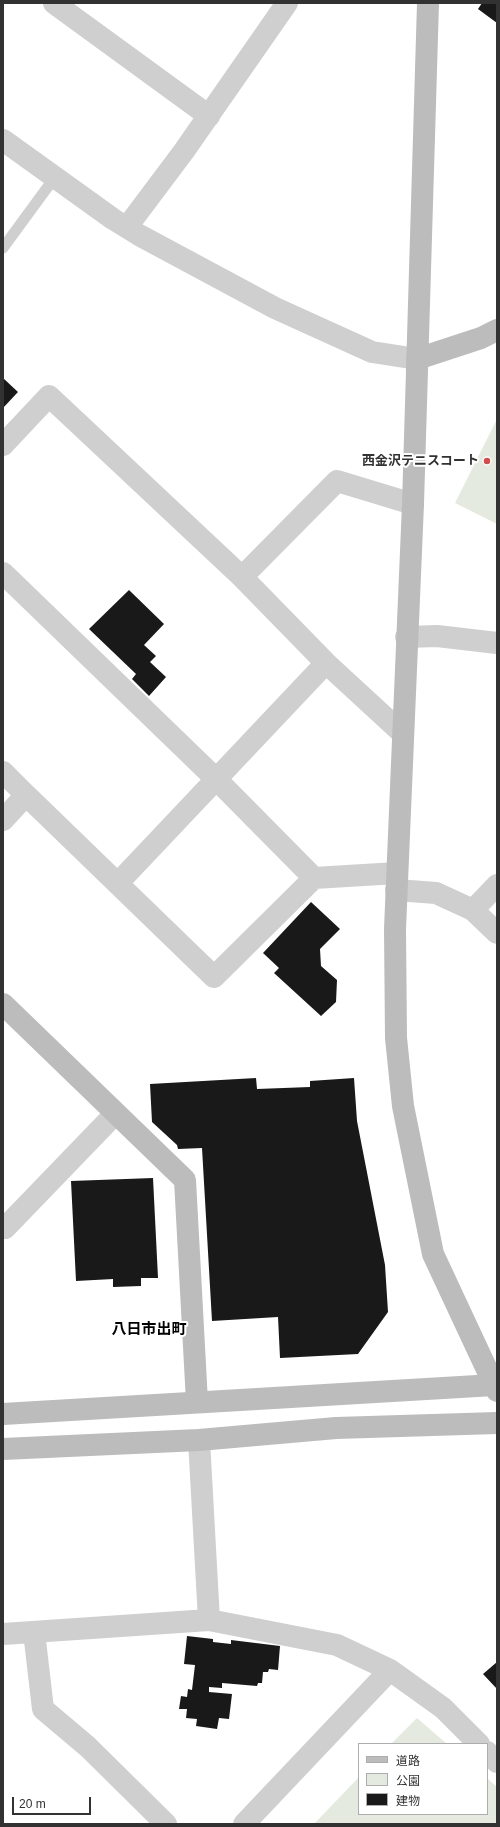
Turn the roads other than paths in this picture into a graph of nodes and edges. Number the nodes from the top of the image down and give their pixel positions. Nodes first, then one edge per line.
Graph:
1 (54, 3) edge
2 (287, 3) edge
3 (428, 3) edge
4 (209, 116) junction
5 (3, 140) edge
6 (55, 177) junction
7 (127, 227) junction
8 (3, 248) edge
9 (497, 330) edge
10 (417, 359) junction
11 (3, 445) edge
12 (413, 504) junction
13 (3, 573) edge
14 (242, 577) junction
15 (406, 637) junction
16 (497, 643) edge
17 (326, 663) junction
18 (402, 733) junction
19 (3, 772) edge
20 (216, 779) junction
21 (26, 795) junction
22 (3, 820) edge
23 (314, 878) junction
24 (397, 882) junction
25 (118, 883) junction
26 (497, 884) edge
27 (473, 910) junction
28 (497, 933) edge
29 (3, 1004) edge
30 (115, 1114) junction
31 (4, 1227) edge
32 (495, 1388) edge
33 (197, 1402) junction
34 (3, 1414) edge
35 (497, 1423) edge
36 (199, 1440) junction
37 (3, 1449) edge
38 (209, 1620) junction
39 (34, 1632) junction
40 (3, 1634) edge
41 (390, 1670) junction
42 (478, 1743) edge
43 (488, 1753) edge
44 (497, 1762) edge
45 (166, 1824) edge
46 (244, 1824) edge

1 - 4 street
2 - 4 street
3 - 10 street
4 - 7 street
5 - 6 street
6 - 7 street
6 - 8 lane
7 - 10 street
9 - 10 street
10 - 12 street
11 - 14 street
12 - 14 street
12 - 15 street
13 - 20 street
14 - 17 street
15 - 16 street
15 - 18 street
17 - 18 street
17 - 20 street
18 - 24 street
19 - 21 street
20 - 23 street
20 - 25 street
21 - 22 street
21 - 25 street
23 - 24 street
23 - 25 street
24 - 27 street
24 - 32 street
26 - 27 street
27 - 28 street
29 - 30 street
30 - 31 street
30 - 33 street
32 - 33 street
33 - 34 street
35 - 36 street
36 - 37 street
36 - 38 street
38 - 39 street
38 - 41 street
39 - 40 street
39 - 45 street
41 - 42 street
41 - 46 street
43 - 44 street

